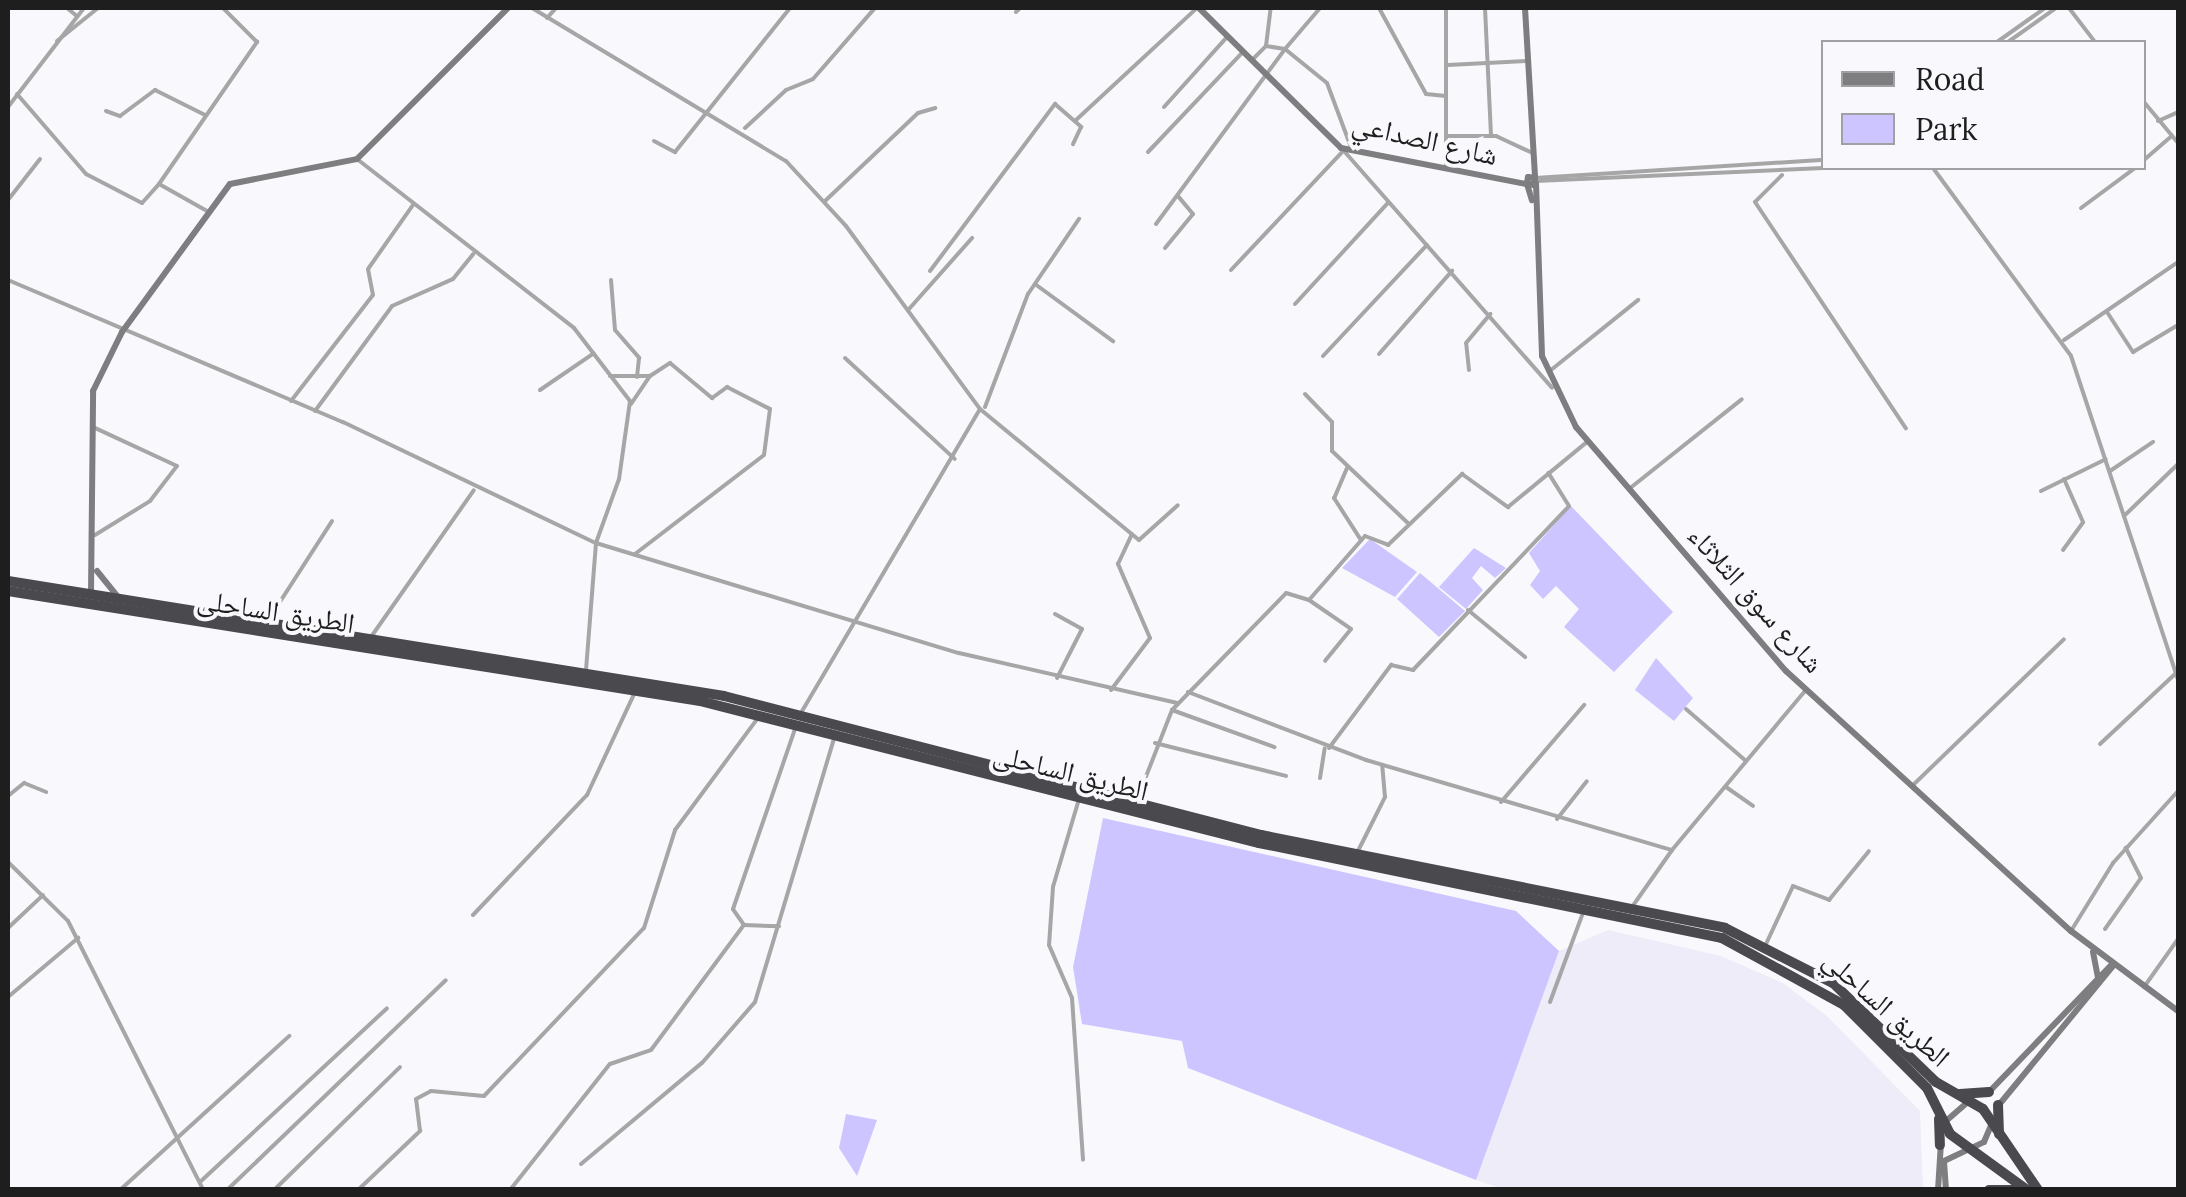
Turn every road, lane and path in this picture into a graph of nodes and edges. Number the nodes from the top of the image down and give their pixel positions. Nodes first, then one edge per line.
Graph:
1 (68, 8) edge
2 (84, 8) edge
3 (98, 8) edge
4 (223, 8) edge
5 (508, 8) edge
6 (532, 8) edge
7 (556, 8) edge
8 (790, 8) edge
9 (875, 8) edge
10 (1198, 8) edge
11 (1271, 8) edge
12 (1306, 8) edge
13 (1320, 8) edge
14 (1380, 8) edge
15 (1446, 8) edge
16 (1485, 8) edge
17 (1525, 8) edge
18 (2045, 8) edge
19 (2056, 8) edge
20 (2073, 9) edge
21 (1312, 15) junction
22 (78, 16) junction
23 (547, 18) junction
24 (1228, 36) junction
25 (2000, 40) edge
26 (2011, 40) edge
27 (2094, 40) edge
28 (56, 42) junction
29 (1266, 46) junction
30 (1285, 49) junction
31 (1244, 51) junction
32 (1252, 60) junction
33 (1528, 61) junction
34 (1487, 63) junction
35 (1448, 65) junction
36 (1270, 78) junction
37 (17, 94) junction
38 (1447, 96) junction
39 (2146, 105) edge
40 (8, 106) edge
41 (1164, 107) dead end
42 (936, 108) dead end
43 (106, 111) dead end
44 (2178, 112) edge
45 (704, 114) junction
46 (204, 116) junction
47 (1076, 120) junction
48 (2158, 120) junction
49 (744, 130) junction
50 (1491, 135) junction
51 (1447, 136) junction
52 (2172, 136) junction
53 (654, 141) dead end
54 (1073, 144) dead end
55 (2178, 144) edge
56 (1345, 150) junction
57 (1148, 152) dead end
58 (1530, 152) junction
59 (2146, 158) edge
60 (40, 159) dead end
61 (357, 159) junction
62 (1821, 160) edge
63 (1821, 168) edge
64 (1446, 169) junction
65 (1936, 170) edge
66 (2132, 170) edge
67 (1684, 172) junction
68 (1782, 175) junction
69 (1685, 180) junction
70 (1532, 181) junction
71 (159, 184) junction
72 (1178, 196) junction
73 (8, 200) edge
74 (825, 201) junction
75 (1388, 203) junction
76 (414, 204) junction
77 (2081, 208) dead end
78 (209, 212) junction
79 (1079, 219) dead end
80 (1156, 224) dead end
81 (972, 238) dead end
82 (1427, 245) junction
83 (1165, 248) dead end
84 (473, 254) junction
85 (2178, 262) edge
86 (1231, 270) dead end
87 (930, 271) dead end
88 (1452, 271) junction
89 (8, 280) edge
90 (611, 280) dead end
91 (1034, 284) junction
92 (1638, 300) dead end
93 (1295, 304) dead end
94 (909, 309) junction
95 (2107, 311) junction
96 (1490, 314) junction
97 (2178, 326) edge
98 (122, 332) junction
99 (2064, 340) junction
100 (1113, 341) dead end
101 (594, 353) junction
102 (1379, 354) dead end
103 (1324, 356) dead end
104 (845, 358) dead end
105 (1469, 370) dead end
106 (1547, 372) junction
107 (610, 376) junction
108 (650, 376) junction
109 (637, 378) junction
110 (1552, 388) junction
111 (540, 390) dead end
112 (1305, 394) dead end
113 (1742, 399) dead end
114 (291, 401) junction
115 (631, 404) junction
116 (983, 408) junction
117 (314, 411) junction
118 (96, 428) junction
119 (1906, 428) dead end
120 (1588, 440) junction
121 (2153, 442) dead end
122 (2106, 459) junction
123 (955, 460) junction
124 (2178, 464) edge
125 (1348, 468) junction
126 (2110, 471) junction
127 (1548, 473) junction
128 (2064, 479) junction
129 (1628, 489) junction
130 (474, 490) junction
131 (2041, 491) dead end
132 (1178, 505) dead end
133 (2124, 516) junction
134 (332, 521) dead end
135 (1408, 524) junction
136 (1132, 534) junction
137 (95, 535) junction
138 (1361, 540) junction
139 (596, 543) junction
140 (2063, 550) dead end
141 (633, 555) junction
142 (97, 570) junction
143 (8, 580) edge
144 (8, 592) edge
145 (90, 593) junction
146 (120, 599) junction
147 (1309, 600) junction
148 (1468, 610) junction
149 (1055, 614) dead end
150 (267, 622) junction
151 (856, 622) junction
152 (289, 630) junction
153 (370, 638) junction
154 (2064, 639) dead end
155 (1525, 657) dead end
156 (1325, 662) dead end
157 (585, 674) junction
158 (2176, 677) edge
159 (1057, 678) junction
160 (636, 690) junction
161 (1111, 690) junction
162 (1806, 690) junction
163 (1188, 692) junction
164 (1177, 703) junction
165 (1584, 704) dead end
166 (1686, 709) dead end
167 (1172, 710) junction
168 (760, 715) junction
169 (798, 719) junction
170 (836, 734) junction
171 (1155, 743) junction
172 (2100, 744) dead end
173 (1274, 747) dead end
174 (1327, 747) junction
175 (912, 748) junction
176 (1746, 761) junction
177 (1382, 765) junction
178 (1286, 776) dead end
179 (1320, 778) dead end
180 (1588, 781) dead end
181 (1912, 786) junction
182 (1726, 788) junction
183 (2178, 791) edge
184 (46, 792) dead end
185 (8, 796) edge
186 (1080, 798) junction
187 (1136, 802) junction
188 (1501, 802) junction
189 (1753, 806) dead end
190 (1558, 819) junction
191 (2126, 848) junction
192 (1672, 850) junction
193 (1869, 852) dead end
194 (1357, 854) junction
195 (8, 862) edge
196 (1537, 894) junction
197 (43, 896) junction
198 (1632, 907) junction
199 (1584, 909) junction
200 (473, 915) dead end
201 (744, 925) junction
202 (778, 926) junction
203 (8, 928) edge
204 (1725, 928) joint
205 (2105, 929) dead end
206 (2071, 931) junction
207 (78, 938) junction
208 (2178, 940) edge
209 (2086, 943) junction
210 (1766, 944) junction
211 (2113, 964) junction
212 (2097, 978) junction
213 (446, 980) dead end
214 (2140, 984) junction
215 (2096, 989) junction
216 (8, 997) edge
217 (1550, 1002) dead end
218 (386, 1008) dead end
219 (2178, 1011) edge
220 (288, 1036) dead end
221 (400, 1066) dead end
222 (2178, 1084) edge
223 (1989, 1092) junction
224 (1953, 1093) junction
225 (2178, 1097) edge
226 (1970, 1100) junction
227 (1936, 1104) junction
228 (1998, 1104) junction
229 (1992, 1124) junction
230 (1946, 1127) junction
231 (181, 1135) junction
232 (1940, 1145) junction
233 (2001, 1145) junction
234 (1969, 1147) junction
235 (1084, 1160) dead end
236 (581, 1164) dead end
237 (199, 1182) junction
238 (120, 1190) edge
239 (203, 1190) edge
240 (227, 1190) edge
241 (274, 1190) edge
242 (358, 1190) edge
243 (510, 1190) edge
244 (1938, 1190) edge
245 (1946, 1190) edge
246 (1989, 1190) edge
247 (2017, 1190) edge
248 (2027, 1190) edge
249 (2038, 1190) edge

1 - 22 street
2 - 22 street
3 - 28 street
4 - 46 street
5 - 61 street
6 - 23 street
7 - 23 street
8 - 45 street
9 - 49 street
10 - 24 street, شارع الصداعي
10 - 47 street
11 - 29 street
12 - 21 street
13 - 21 street
14 - 38 street
15 - 35 street
16 - 34 street
17 - 33 street, شارع سوق الثلاثاء
18 - 25 street
19 - 26 street
20 - 27 street
21 - 30 street
22 - 28 street
23 - 45 street
24 - 31 street, شارع الصداعي
24 - 41 street
28 - 37 street
29 - 30 street
29 - 32 street
30 - 36 street
30 - 56 street
31 - 32 street, شارع الصداعي
31 - 57 street
32 - 36 street, شارع الصداعي
33 - 34 street
33 - 58 street, شارع سوق الثلاثاء
34 - 35 street
34 - 50 street
35 - 38 street
36 - 56 street, شارع الصداعي
36 - 72 street
37 - 40 street
37 - 71 street
38 - 51 street
39 - 48 street
42 - 74 street
43 - 46 street
44 - 48 street
45 - 49 street
45 - 53 street
46 - 71 street
47 - 54 street
47 - 87 street
48 - 52 street
49 - 74 street
50 - 51 street
50 - 58 street
51 - 64 street
52 - 55 street
52 - 59 street
56 - 64 street, شارع الصداعي
56 - 75 street
56 - 86 street
58 - 70 street, شارع سوق الثلاثاء
60 - 73 street
61 - 76 street
61 - 78 street
62 - 67 street
63 - 68 street
64 - 70 street, شارع الصداعي
65 - 99 street
66 - 77 street
67 - 69 street
67 - 70 street
68 - 69 street
68 - 119 street
69 - 70 street
70 - 106 street, شارع سوق الثلاثاء
71 - 78 street
72 - 80 street
72 - 83 street
74 - 94 street
75 - 82 street
75 - 93 street
76 - 84 street
76 - 114 street
78 - 98 street
79 - 91 street
81 - 94 street
82 - 88 street
82 - 103 street
84 - 101 street
84 - 117 street
85 - 95 street
88 - 96 street
88 - 102 street
89 - 98 street
90 - 109 street
91 - 100 street
91 - 116 street
92 - 106 street
94 - 116 street
95 - 97 street
95 - 99 street
96 - 105 street
96 - 110 street
98 - 114 street
98 - 118 street
99 - 122 street
101 - 107 street
101 - 111 street
104 - 123 street
106 - 110 street, شارع سوق الثلاثاء
107 - 109 street
107 - 115 street
108 - 109 street
108 - 115 street
108 - 141 street
110 - 120 street, شارع سوق الثلاثاء
112 - 125 street
113 - 129 street
114 - 117 street
115 - 139 street
116 - 123 street
116 - 136 street
117 - 130 street
118 - 137 street
118 - 137 street
120 - 127 street
120 - 129 street, شارع سوق الثلاثاء
121 - 126 street
122 - 126 street
122 - 128 street
123 - 151 street
124 - 133 street
125 - 135 street
125 - 138 street
126 - 133 street
127 - 135 street
127 - 148 street
128 - 131 street
128 - 140 street
129 - 162 street, شارع سوق الثلاثاء
130 - 139 street
130 - 153 street
132 - 136 street
133 - 158 street
134 - 150 street
135 - 138 street
136 - 161 street
137 - 142 street
138 - 147 street
139 - 141 street
139 - 157 street
141 - 151 street
142 - 145 street
142 - 146 street
143 - 145 highway, الطريق الساحلى
144 - 152 highway, الطريق الساحلى
145 - 146 highway, الطريق الساحلى
146 - 150 highway, الطريق الساحلى
147 - 156 street
147 - 163 street
148 - 155 street
148 - 174 street
149 - 159 street
150 - 152 highway, الطريق الساحلى
151 - 159 street
151 - 169 street
152 - 153 highway, الطريق الساحلى
152 - 160 highway, الطريق الساحلى
153 - 157 highway, الطريق الساحلى
154 - 181 street
157 - 169 highway, الطريق الساحلى
158 - 172 street
159 - 161 street
160 - 168 highway, الطريق الساحلى
160 - 200 street
161 - 164 street
162 - 176 street
162 - 181 street, شارع سوق الثلاثاء
163 - 164 street
163 - 174 street
164 - 167 street
165 - 188 street
166 - 176 street
167 - 171 street
167 - 173 street
168 - 169 highway, الطريق الساحلى
168 - 242 street
169 - 170 highway, الطريق الساحلى
169 - 175 highway, الطريق الساحلى
169 - 201 street
170 - 175 highway, الطريق الساحلى
170 - 202 street
171 - 178 street
171 - 187 street
174 - 177 street
174 - 179 street
175 - 186 highway, الطريق الساحلى
175 - 187 highway, الطريق الساحلى
176 - 182 street
177 - 188 street
177 - 194 street
180 - 190 street
181 - 206 street, شارع سوق الثلاثاء
182 - 189 street
182 - 192 street
183 - 191 street
184 - 185 street
186 - 196 highway, الطريق الساحلى
186 - 235 street
187 - 194 highway, الطريق الساحلى
188 - 190 street
190 - 192 street
191 - 205 street
191 - 206 street
192 - 198 street
193 - 210 street
194 - 196 highway, الطريق الساحلى
195 - 197 street
196 - 198 highway, الطريق الساحلى
196 - 199 highway, الطريق الساحلى
197 - 203 street
197 - 207 street
198 - 204 highway, الطريق الساحلى
199 - 217 street
199 - 227 highway, الطريق الساحلى
201 - 202 street
201 - 243 street
202 - 236 street
204 - 210 highway, الطريق الساحلي
206 - 209 street, شارع سوق الثلاثاء
207 - 216 street
207 - 231 street
208 - 214 street
209 - 211 street, شارع سوق الثلاثاء
209 - 212 street
210 - 224 highway, الطريق الساحلي
211 - 212 street
211 - 214 street, شارع سوق الثلاثاء
211 - 215 street
212 - 223 street
213 - 240 street
214 - 215 street
214 - 219 street, شارع سوق الثلاثاء
215 - 228 street
218 - 237 street
220 - 231 street
221 - 241 street
222 - 225 street
223 - 224 highway
223 - 226 street
224 - 226 highway, الطريق الساحلي
226 - 229 highway, الطريق الساحلي
226 - 230 street
227 - 230 highway, الطريق الساحلى
227 - 232 highway
228 - 229 street
228 - 233 highway
229 - 233 highway, الطريق الساحلي
229 - 234 street
230 - 232 street
230 - 234 highway, الطريق الساحلى
231 - 237 street
231 - 238 street
232 - 244 street
233 - 249 highway, الطريق الساحلي
234 - 245 street
234 - 248 highway, الطريق الساحلى
237 - 239 street
246 - 247 highway

